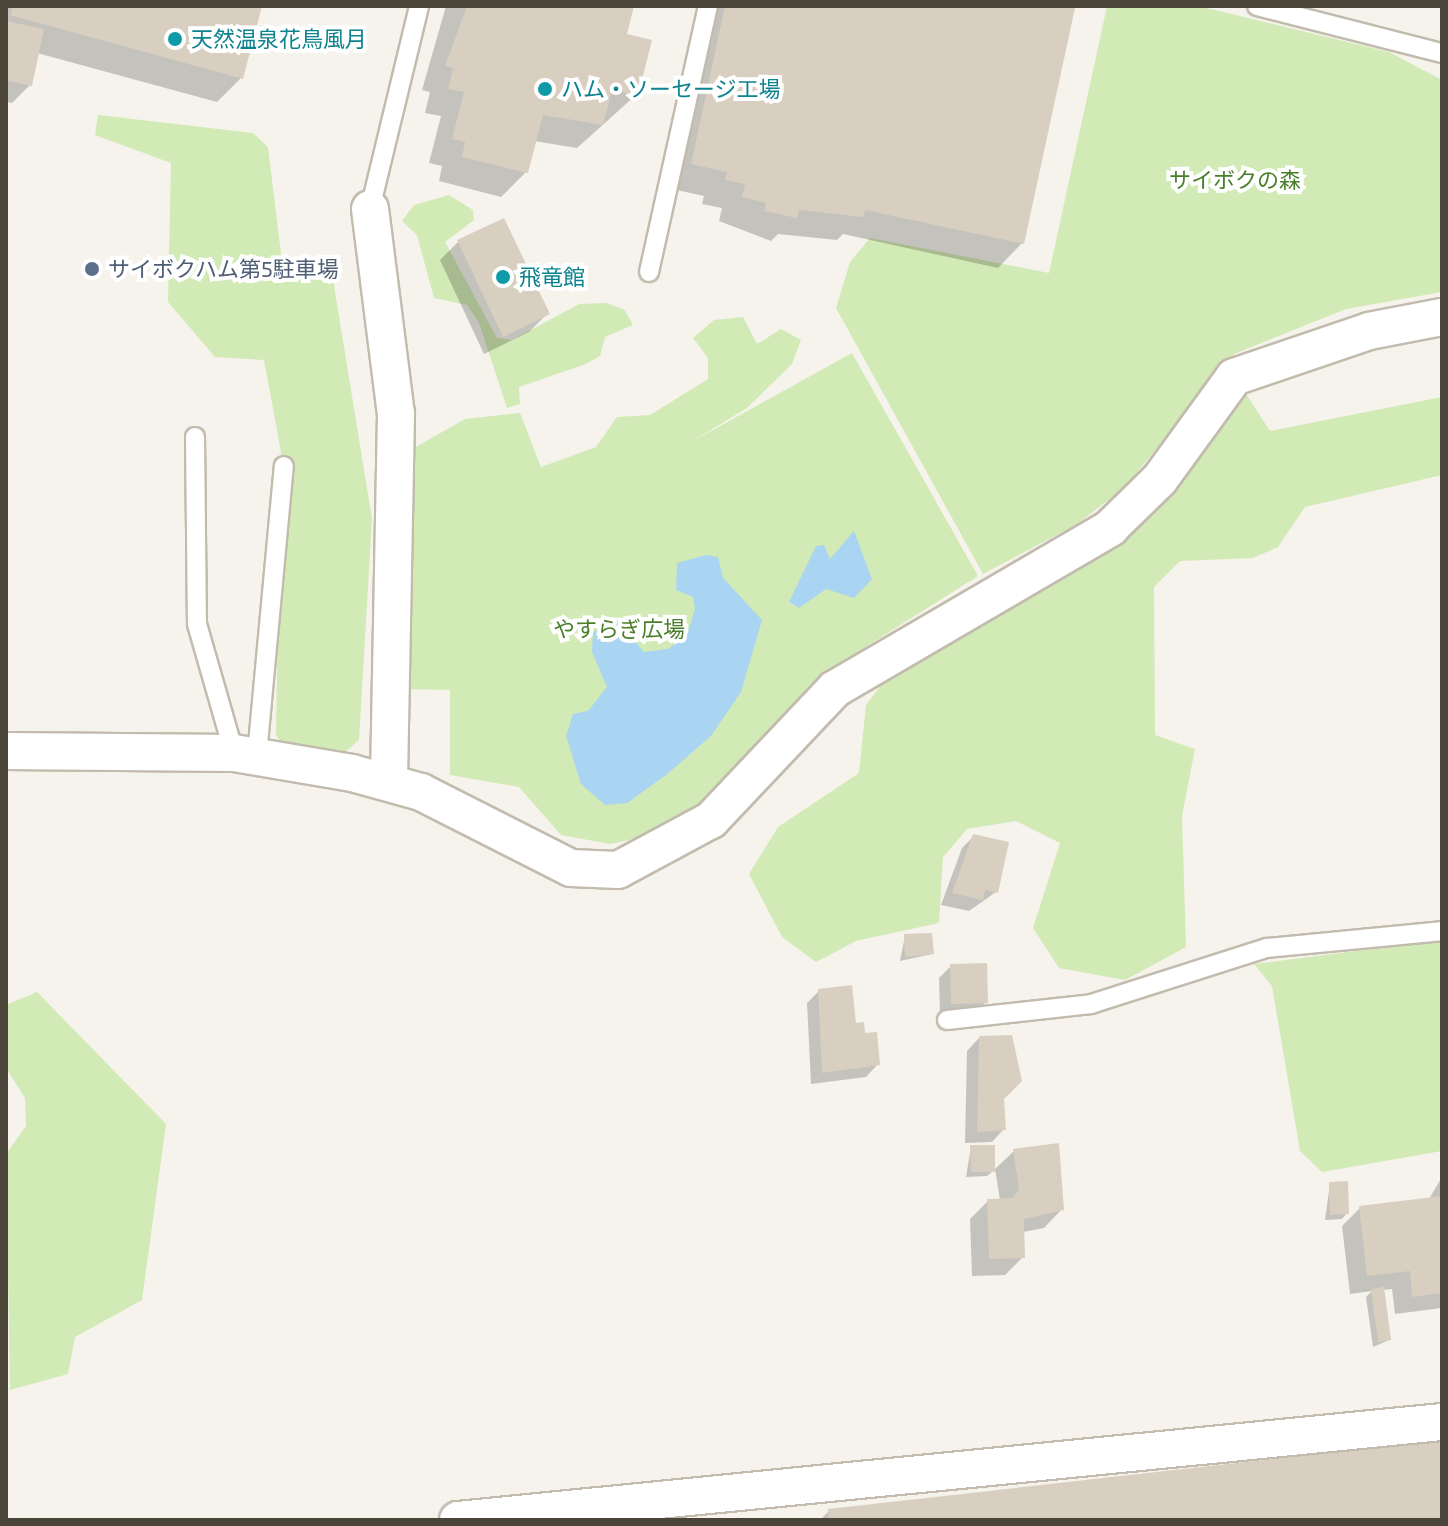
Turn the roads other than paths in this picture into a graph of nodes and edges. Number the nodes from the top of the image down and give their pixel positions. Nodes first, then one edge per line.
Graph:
1 (419, 6) edge
2 (708, 6) edge
3 (1257, 6) edge
4 (1442, 53) edge
5 (370, 209) joint
6 (649, 272) dead end
7 (1442, 317) edge
8 (195, 437) dead end
9 (284, 466) dead end
10 (6, 751) edge
11 (246, 754) junction
12 (389, 782) junction
13 (1442, 931) edge
14 (947, 1020) dead end
15 (1442, 1422) edge
16 (458, 1520) edge

1 - 5 lane
2 - 6 lane
3 - 4 lane
5 - 12 street
7 - 12 street
8 - 11 lane
9 - 11 lane
10 - 11 street
11 - 12 street
13 - 14 lane
15 - 16 street

